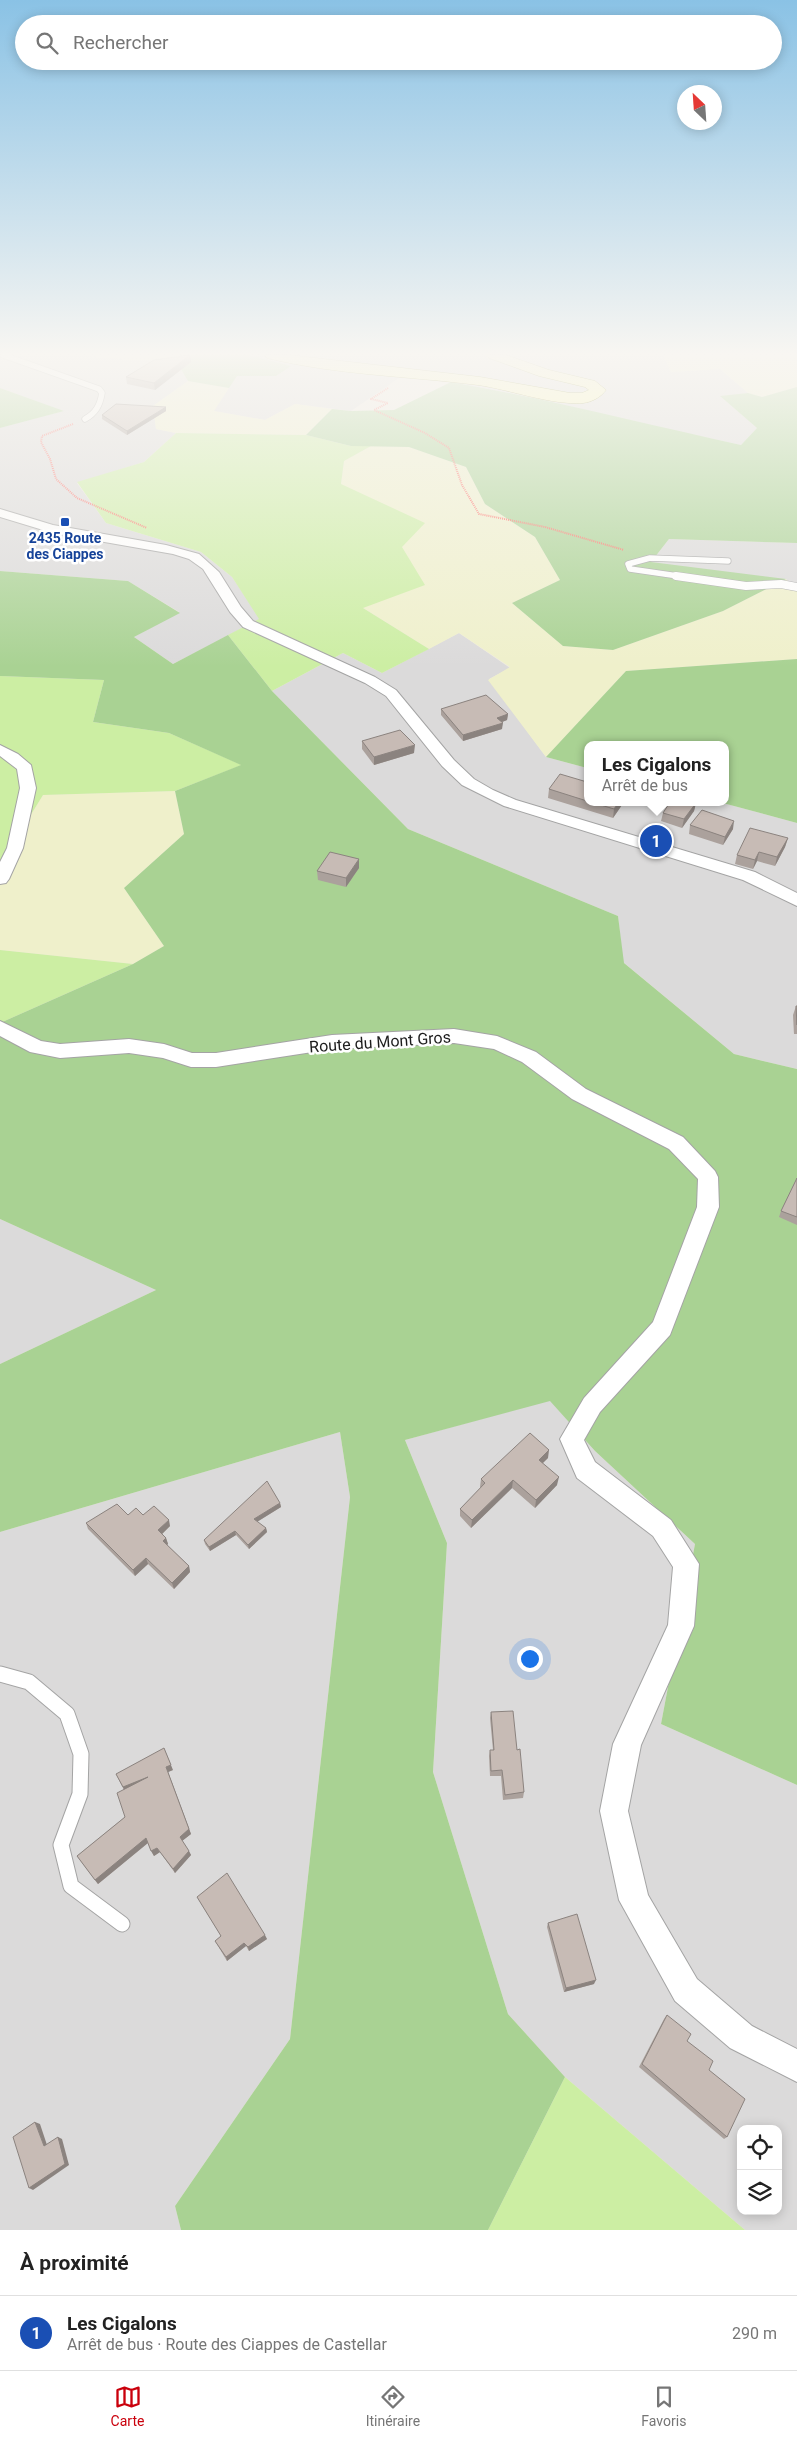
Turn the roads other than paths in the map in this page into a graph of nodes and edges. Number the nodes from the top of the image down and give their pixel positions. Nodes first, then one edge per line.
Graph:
1 (0, 513) edge
2 (728, 561) dead end
3 (797, 587) edge
4 (0, 750) edge
5 (0, 879) edge
6 (797, 900) edge
7 (0, 1028) edge
8 (0, 1674) edge
9 (122, 1924) dead end
10 (797, 2066) edge

1 - 6 street
2 - 3 lane
4 - 5 street
7 - 10 street, Route du Mont Gros
8 - 9 lane

